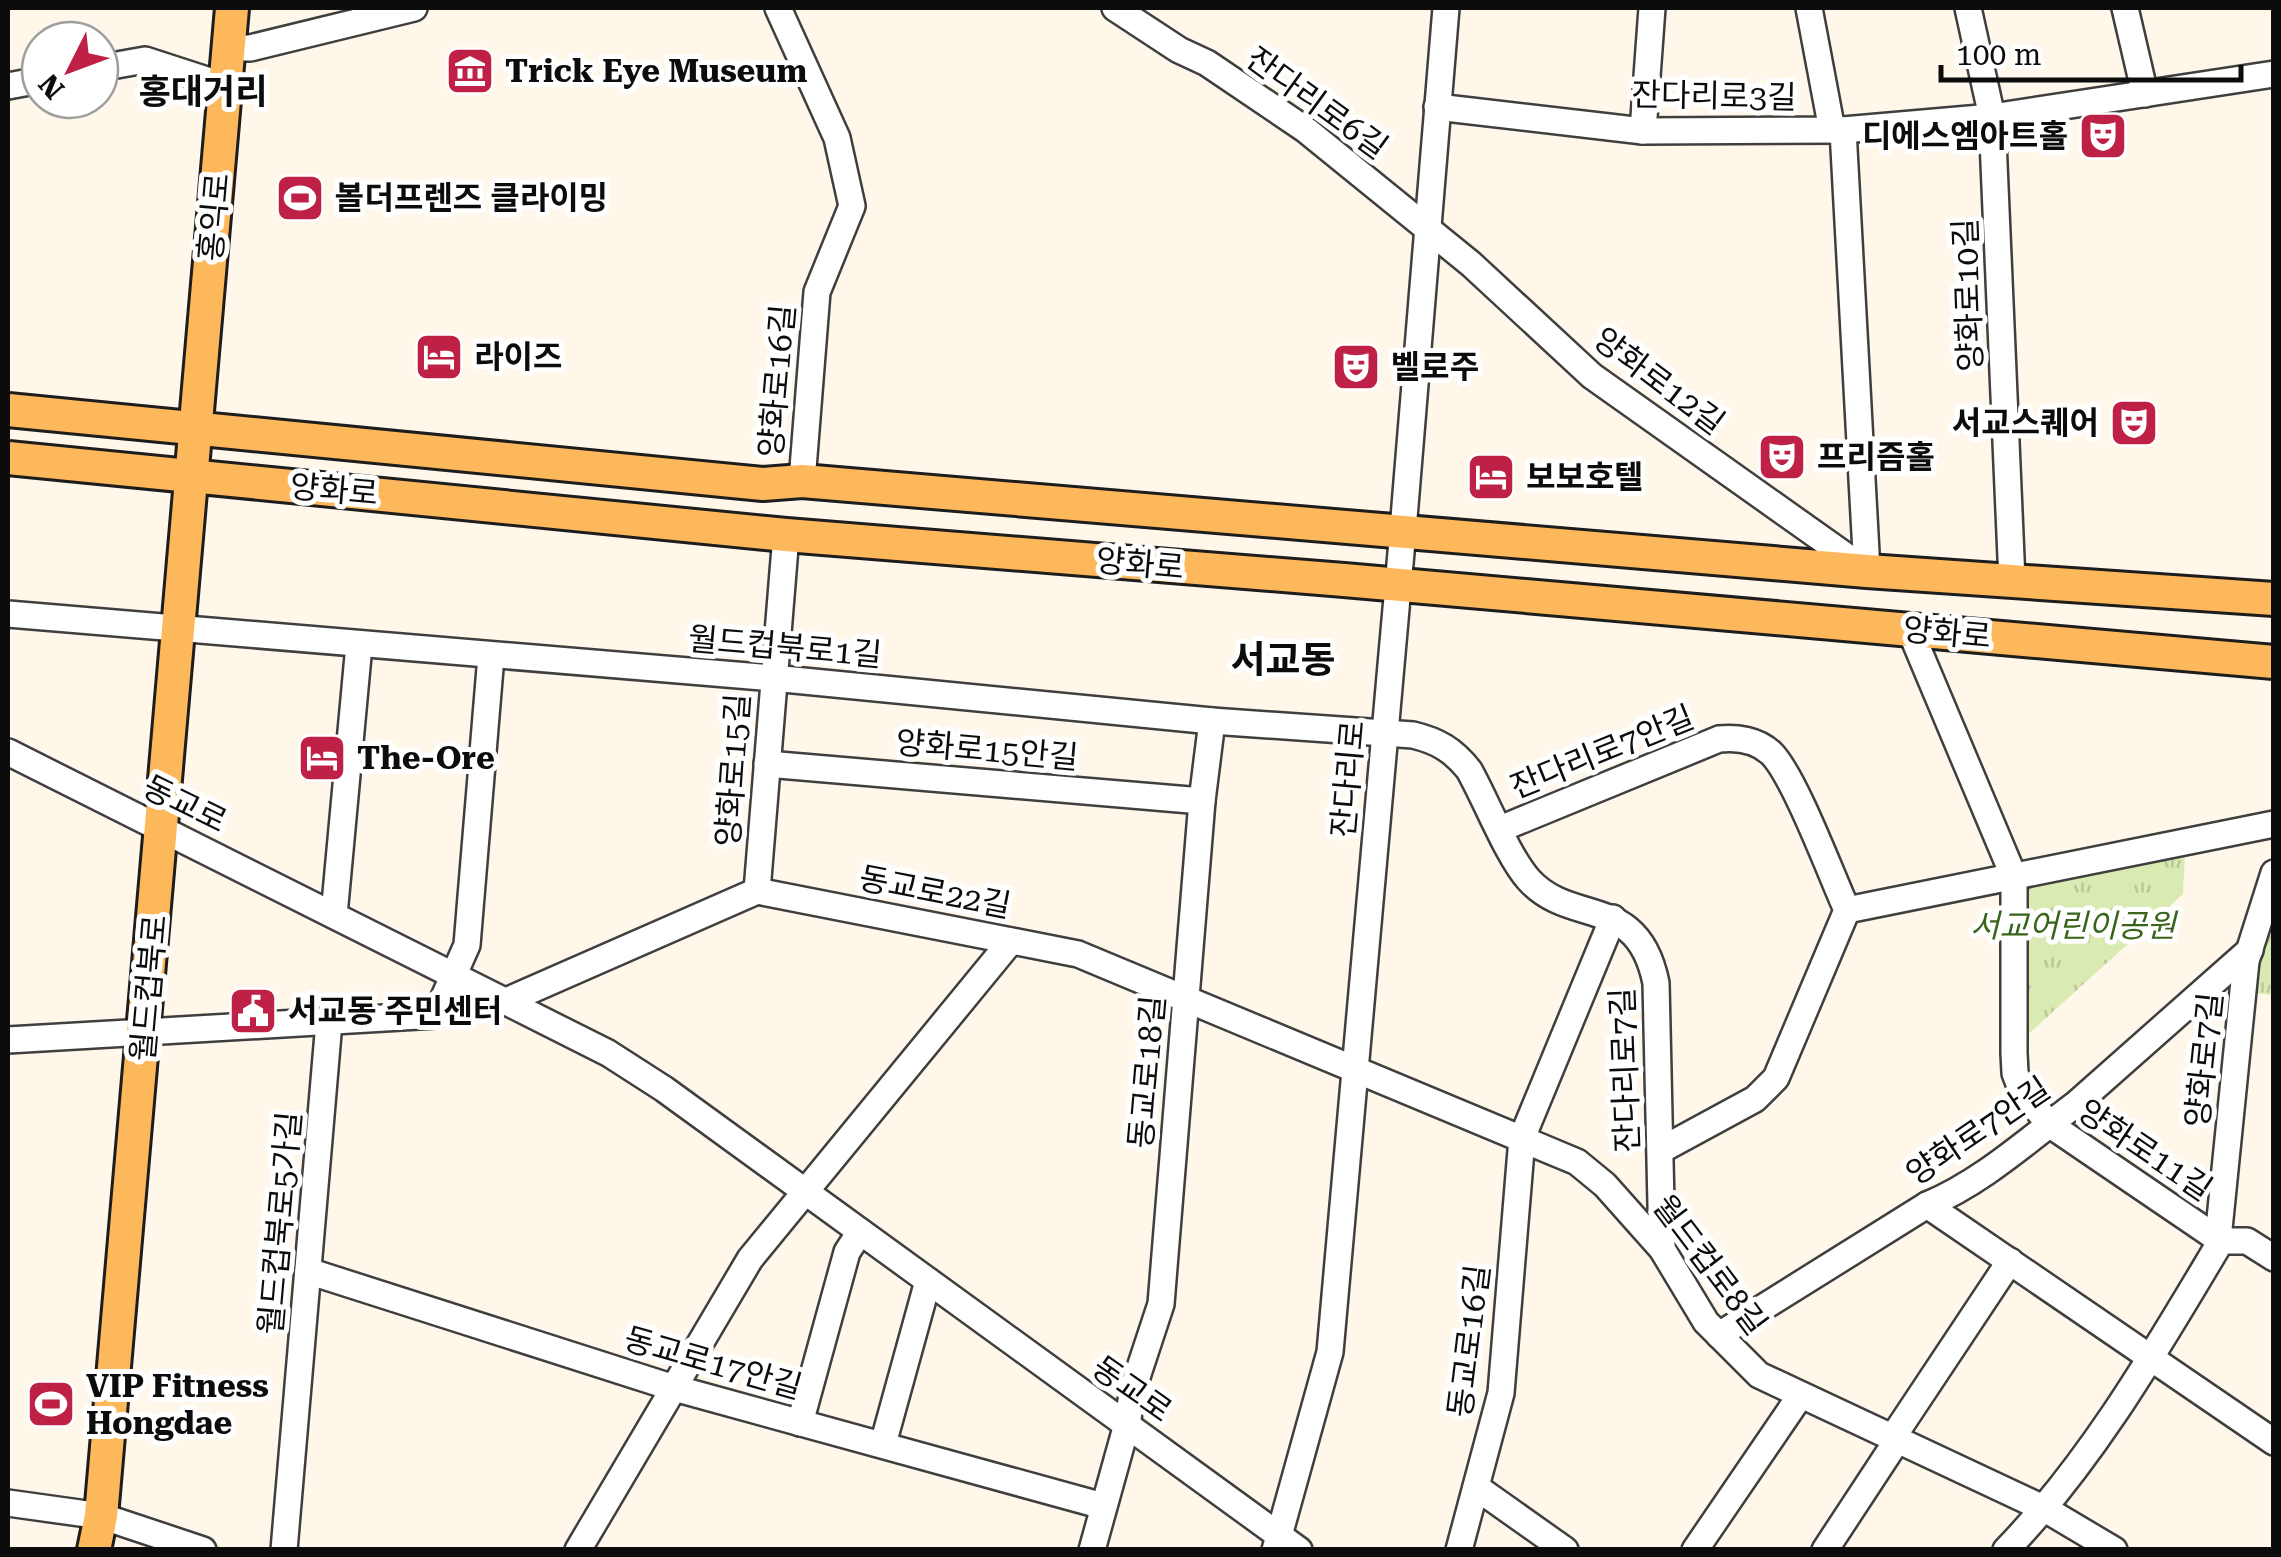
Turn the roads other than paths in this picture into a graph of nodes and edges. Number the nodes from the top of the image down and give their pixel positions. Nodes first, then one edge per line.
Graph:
1 (232, 8) edge
2 (414, 8) edge
3 (778, 8) edge
4 (1115, 8) edge
5 (1446, 8) edge
6 (1652, 8) edge
7 (1810, 8) edge
8 (1968, 8) edge
9 (2126, 8) edge
10 (230, 48) junction
11 (120, 64) edge
12 (2274, 74) edge
13 (225, 86) junction
14 (2145, 94) junction
15 (1437, 107) junction
16 (1992, 117) junction
17 (1838, 130) junction
18 (1643, 131) junction
19 (1426, 226) junction
20 (8, 410) edge
21 (196, 426) junction
22 (8, 458) edge
23 (192, 477) junction
24 (802, 481) junction
25 (1403, 530) junction
26 (786, 535) junction
27 (1867, 571) junction
28 (2012, 582) junction
29 (1398, 585) junction
30 (2274, 600) edge
31 (8, 614) edge
32 (178, 628) junction
33 (1910, 630) junction
34 (359, 645) junction
35 (491, 656) junction
36 (2274, 662) edge
37 (773, 678) junction
38 (1212, 721) junction
39 (1386, 734) junction
40 (8, 752) edge
41 (767, 764) junction
42 (1202, 800) junction
43 (2274, 824) edge
44 (1500, 828) junction
45 (163, 829) junction
46 (2274, 874) edge
47 (2014, 876) junction
48 (756, 890) junction
49 (1847, 910) junction
50 (334, 914) junction
51 (1613, 918) junction
52 (1012, 941) junction
53 (2250, 950) junction
54 (453, 976) junction
55 (1186, 997) junction
56 (504, 1002) junction
57 (329, 1022) junction
58 (145, 1033) junction
59 (8, 1040) edge
60 (1353, 1070) junction
61 (2049, 1124) junction
62 (1522, 1138) junction
63 (1661, 1150) junction
64 (804, 1192) junction
65 (1926, 1205) junction
66 (860, 1232) junction
67 (2221, 1242) junction
68 (1662, 1248) junction
69 (2274, 1258) edge
70 (2010, 1261) junction
71 (308, 1271) junction
72 (928, 1281) junction
73 (1719, 1335) junction
74 (2151, 1358) junction
75 (674, 1388) junction
76 (1800, 1396) junction
77 (800, 1423) junction
78 (1127, 1424) junction
79 (1893, 1438) junction
80 (2274, 1442) edge
81 (883, 1444) junction
82 (1476, 1487) junction
83 (8, 1504) edge
84 (1104, 1506) junction
85 (2045, 1509) junction
86 (101, 1516) junction
87 (1284, 1545) edge
88 (94, 1550) edge
89 (203, 1550) edge
90 (284, 1550) edge
91 (578, 1550) edge
92 (1092, 1550) edge
93 (1459, 1550) edge
94 (1565, 1550) edge
95 (1695, 1550) edge
96 (1825, 1550) edge
97 (2006, 1550) edge
98 (2114, 1550) edge

1 - 10 main road, 홍익로
2 - 10 street
3 - 24 street, 양화로16길
4 - 19 street, 잔다리로6길
5 - 15 street, 잔다리로
6 - 18 street
7 - 17 street
8 - 16 street, 양화로10길
9 - 14 street
10 - 13 main road, 홍익로
11 - 13 street
12 - 14 street, 잔다리로3길
13 - 21 main road, 홍익로
14 - 16 street, 잔다리로3길
15 - 18 street, 잔다리로3길
15 - 19 street, 잔다리로
16 - 17 street, 잔다리로3길
16 - 28 street, 양화로10길
17 - 18 street, 잔다리로3길
17 - 27 street
19 - 25 street, 잔다리로
19 - 27 street, 양화로12길
20 - 21 main road, 양화로
21 - 23 main road, 월드컵북로
21 - 24 main road, 양화로
22 - 23 main road, 양화로
23 - 26 main road, 양화로
23 - 32 main road, 월드컵북로
24 - 25 main road, 양화로
25 - 27 main road, 양화로
25 - 29 street, 잔다리로
26 - 29 main road, 양화로
26 - 37 street, 양화로15길
27 - 28 main road, 양화로
28 - 30 main road, 양화로
29 - 33 main road, 양화로
29 - 39 street, 잔다리로
31 - 32 street, 월드컵북로1길
32 - 34 street, 월드컵북로1길
32 - 45 main road, 월드컵북로
33 - 36 main road, 양화로
33 - 47 street, 양화로11길
34 - 35 street, 월드컵북로1길
34 - 50 street
35 - 37 street, 월드컵북로1길
35 - 54 street
37 - 38 street, 월드컵북로1길
37 - 41 street, 양화로15길
38 - 39 street, 월드컵북로1길
38 - 42 street, 동교로18길
39 - 44 street, 잔다리로7길
39 - 60 street, 잔다리로
40 - 45 street, 동교로
41 - 42 street, 양화로15안길
41 - 48 street, 양화로15길
42 - 55 street, 동교로18길
43 - 47 street
44 - 49 street, 잔다리로7안길
44 - 51 street, 잔다리로7길
45 - 50 street, 동교로
45 - 58 main road, 월드컵북로
46 - 53 street, 양화로7길
47 - 49 street
47 - 61 street, 양화로11길
48 - 52 street, 동교로22길
48 - 56 street
49 - 63 street
50 - 54 street, 동교로
51 - 62 street
51 - 63 street, 잔다리로7길
52 - 55 street, 동교로22길
52 - 64 street
53 - 61 street, 양화로7안길
53 - 67 street, 양화로7길
54 - 56 street, 동교로
54 - 57 street
55 - 60 street, 동교로22길
55 - 78 street, 동교로18길
56 - 64 street, 동교로
57 - 58 street
57 - 71 street, 월드컵북로5가길
58 - 59 street
58 - 86 main road, 월드컵북로
60 - 62 street, 월드컵로8길
60 - 87 street, 잔다리로
61 - 65 street, 양화로7안길
61 - 67 street, 양화로11길
62 - 68 street, 월드컵로8길
62 - 82 street, 동교로16길
63 - 68 street, 잔다리로7길
64 - 66 street, 동교로
64 - 75 street
65 - 70 street
65 - 73 street, 양화로7안길
66 - 72 street, 동교로
66 - 77 street
67 - 69 street, 양화로11길
67 - 74 street, 양화로7길
68 - 73 street, 월드컵로8길
70 - 74 street
70 - 79 street
71 - 75 street, 동교로17안길
71 - 90 street, 월드컵북로5가길
72 - 78 street, 동교로
72 - 81 street
73 - 76 street, 월드컵로8길
74 - 80 street
74 - 85 street, 양화로7길
75 - 77 street, 동교로17안길
75 - 91 street
76 - 79 street, 월드컵로8길
76 - 95 street
77 - 81 street, 동교로17안길
78 - 84 street, 동교로18길
78 - 87 street, 동교로
79 - 85 street, 월드컵로8길
79 - 96 street
81 - 84 street, 동교로17안길
82 - 93 street, 동교로16길
82 - 94 street
83 - 86 street
84 - 92 street, 동교로18길
85 - 97 street, 양화로7길
85 - 98 street, 월드컵로8길
86 - 88 main road, 월드컵북로
86 - 89 street

